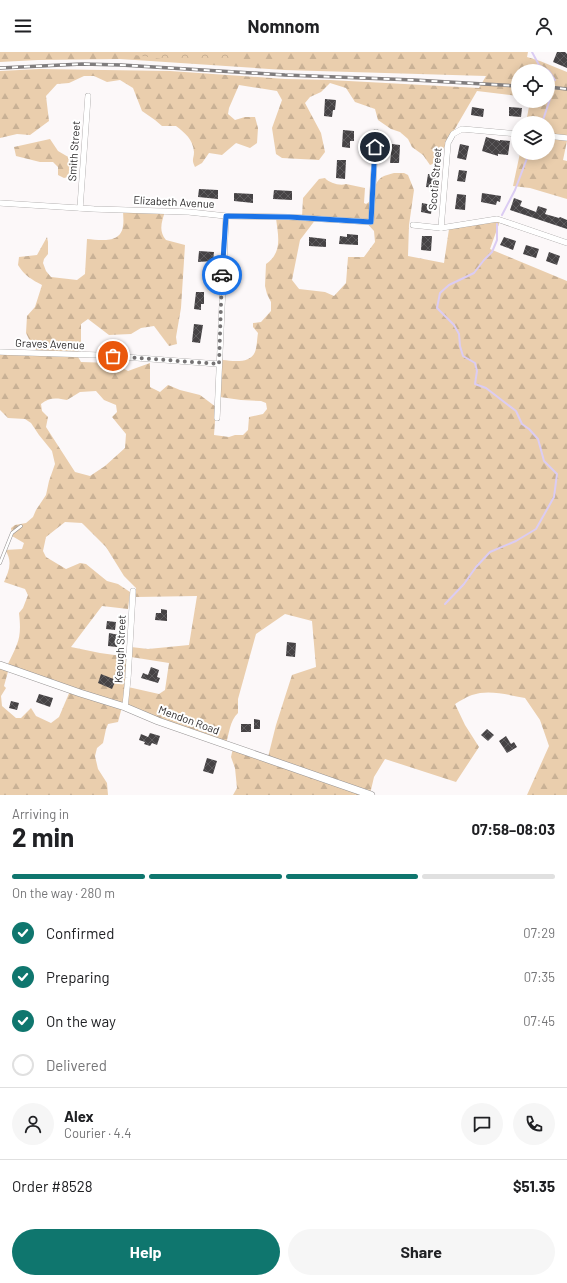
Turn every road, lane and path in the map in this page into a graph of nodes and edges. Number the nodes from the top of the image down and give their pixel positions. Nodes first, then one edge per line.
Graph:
1 (88, 96) dead end
2 (376, 132) dead end
3 (511, 133) edge
4 (555, 137) edge
5 (567, 138) edge
6 (0, 202) edge
7 (80, 208) junction
8 (226, 216) junction
9 (413, 225) dead end
10 (441, 228) junction
11 (567, 243) edge
12 (0, 352) edge
13 (219, 364) junction
14 (217, 418) dead end
15 (21, 526) dead end
16 (0, 563) edge
17 (133, 591) dead end
18 (0, 665) edge
19 (126, 707) junction
20 (371, 795) edge

1 - 7 street, Smith Street
2 - 8 street, Elizabeth Avenue
3 - 10 street, Scotia Street
4 - 5 street
6 - 7 street, Elizabeth Avenue
7 - 8 street, Elizabeth Avenue
8 - 13 street
9 - 10 street
10 - 11 street
12 - 13 street, Graves Avenue
13 - 14 street
15 - 16 lane
17 - 19 street, Keough Street
18 - 19 street, Mendon Road
19 - 20 street, Mendon Road

